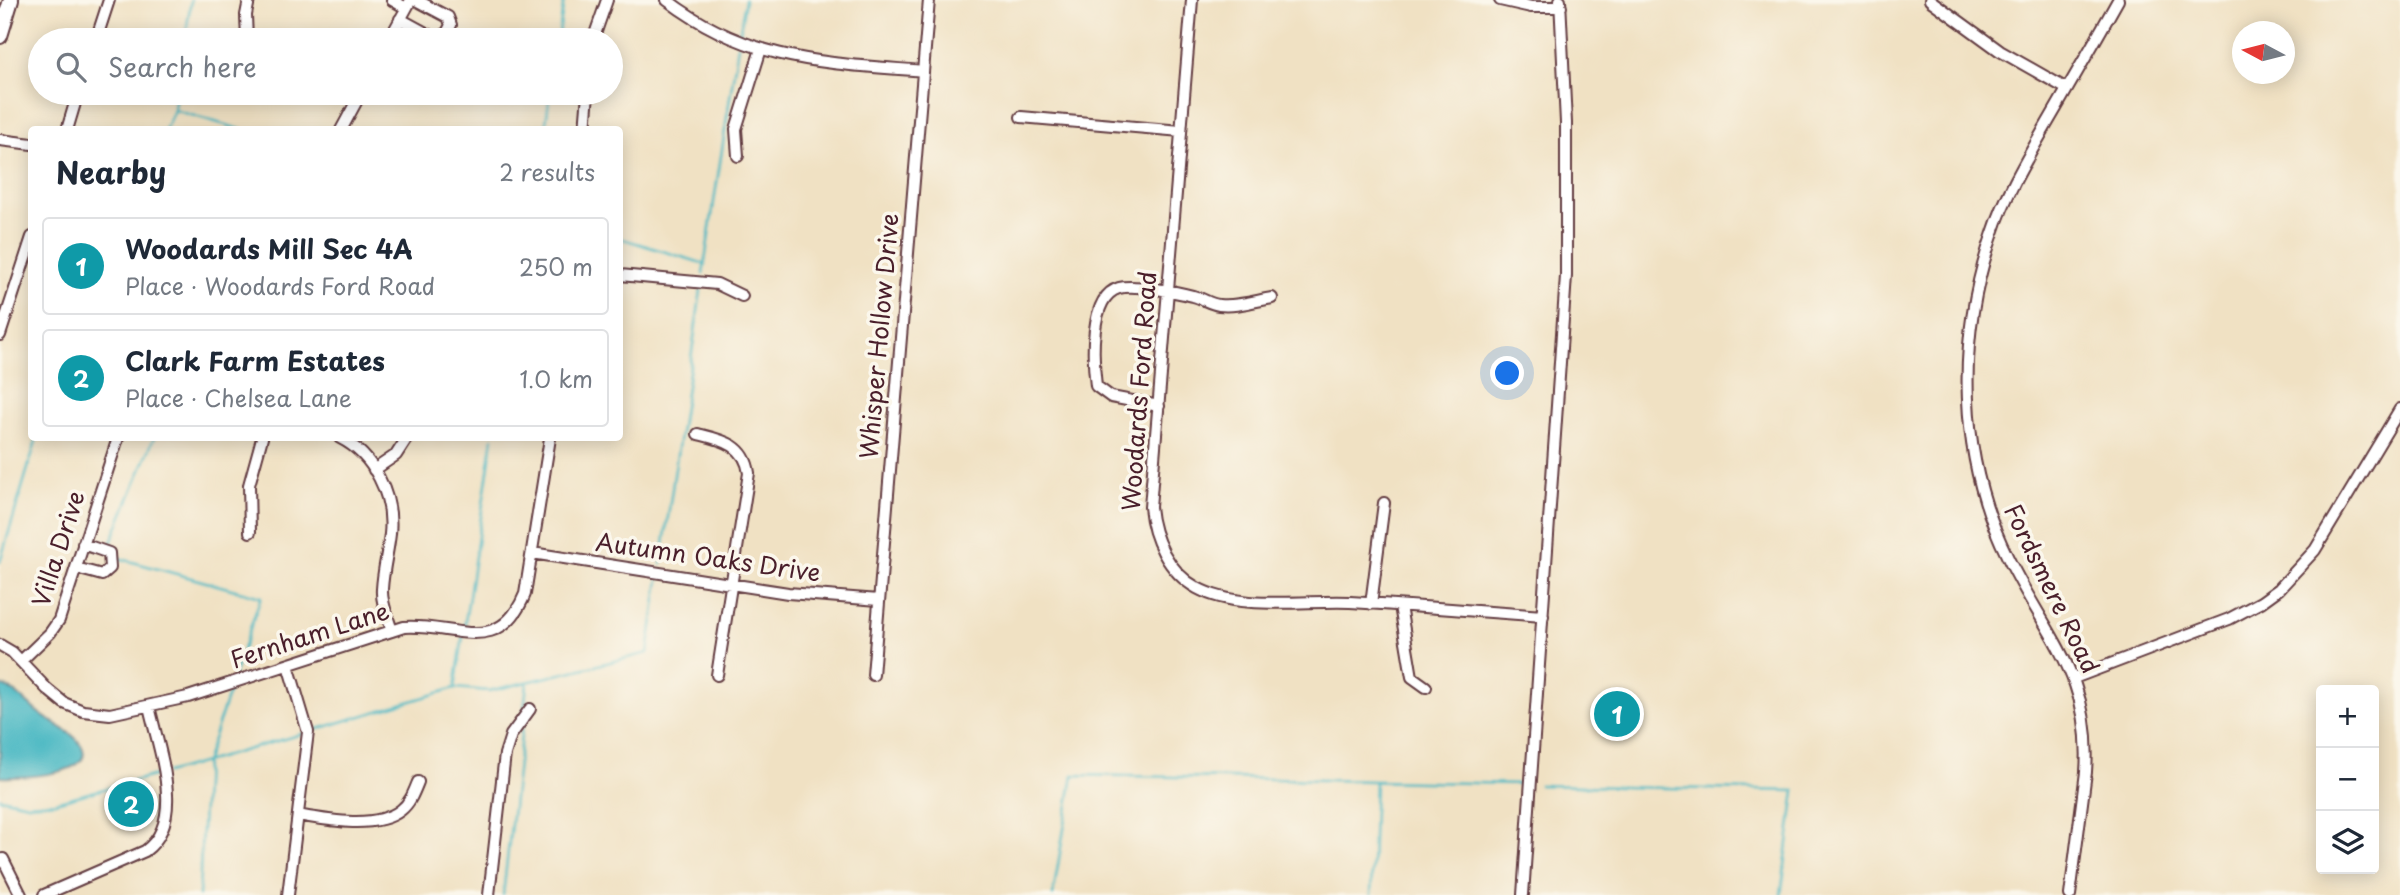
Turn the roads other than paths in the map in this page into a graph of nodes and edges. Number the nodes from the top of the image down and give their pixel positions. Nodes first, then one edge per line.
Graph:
1 (12, 0) edge
2 (109, 0) edge
3 (249, 0) edge
4 (392, 0) edge
5 (607, 0) edge
6 (667, 0) edge
7 (929, 0) edge
8 (1192, 0) edge
9 (1500, 0) edge
10 (1930, 0) edge
11 (2118, 0) edge
12 (411, 3) edge
13 (1560, 4) edge
14 (400, 19) junction
15 (100, 28) edge
16 (247, 28) edge
17 (395, 28) edge
18 (417, 28) edge
19 (450, 28) edge
20 (597, 28) edge
21 (0, 36) edge
22 (761, 49) junction
23 (923, 71) junction
24 (2067, 89) junction
25 (74, 105) edge
26 (355, 105) edge
27 (587, 105) edge
28 (1021, 117) dead end
29 (67, 126) edge
30 (343, 126) edge
31 (585, 126) edge
32 (1181, 131) junction
33 (0, 140) edge
34 (28, 144) edge
35 (738, 156) dead end
36 (28, 249) edge
37 (623, 275) edge
38 (1168, 291) junction
39 (742, 296) dead end
40 (1272, 298) dead end
41 (0, 335) edge
42 (1158, 406) junction
43 (2400, 409) edge
44 (698, 434) dead end
45 (117, 441) edge
46 (261, 441) edge
47 (344, 441) edge
48 (405, 441) edge
49 (550, 441) edge
50 (374, 470) junction
51 (1384, 503) dead end
52 (250, 532) dead end
53 (83, 544) junction
54 (532, 553) junction
55 (76, 568) junction
56 (732, 583) junction
57 (879, 600) junction
58 (1371, 604) junction
59 (1400, 606) junction
60 (1543, 616) junction
61 (393, 631) junction
62 (0, 645) edge
63 (21, 661) junction
64 (288, 665) junction
65 (717, 675) dead end
66 (873, 675) dead end
67 (2074, 678) junction
68 (1426, 687) dead end
69 (149, 706) junction
70 (530, 709) dead end
71 (418, 782) dead end
72 (298, 815) junction
73 (3, 859) dead end
74 (21, 895) edge
75 (44, 895) edge
76 (288, 895) edge
77 (489, 895) edge
78 (1523, 895) edge
79 (2070, 895) edge

1 - 21 main road
2 - 15 street
3 - 16 street
4 - 12 street
5 - 20 street
6 - 22 street
7 - 23 street, Whisper Hollow Drive
8 - 32 street, Woodards Ford Road
9 - 13 street
10 - 24 street
11 - 24 street, Fordsmere Road
12 - 14 street
12 - 19 street
13 - 60 street
14 - 17 street
14 - 18 street
22 - 23 street
22 - 35 street
23 - 57 street, Whisper Hollow Drive
24 - 67 street, Fordsmere Road
25 - 29 street
26 - 30 street
27 - 31 street
28 - 32 street
32 - 38 street, Woodards Ford Road
33 - 34 street
36 - 41 street
37 - 39 street
38 - 40 street
38 - 42 street, Woodards Ford Road
38 - 42 street
42 - 58 street, Woodards Ford Road
43 - 67 street
44 - 56 street
45 - 53 street, Villa Drive
46 - 52 street
47 - 50 street
48 - 50 street
49 - 54 street, Fernham Lane
50 - 61 street
51 - 58 street
53 - 55 street, Villa Drive
53 - 55 street
54 - 56 street, Autumn Oaks Drive
54 - 61 street, Fernham Lane
55 - 63 street, Villa Drive
56 - 57 street, Autumn Oaks Drive
56 - 65 street
57 - 66 street, Whisper Hollow Drive
58 - 59 street, Woodards Ford Road
59 - 60 street, Woodards Ford Road
59 - 68 street
60 - 78 street
61 - 64 street, Fernham Lane
62 - 63 street, Fernham Lane
63 - 69 street, Fernham Lane
64 - 69 street, Fernham Lane
64 - 72 street
67 - 79 street, Fordsmere Road
69 - 75 street
70 - 77 street
71 - 72 street
72 - 76 street
73 - 74 street

